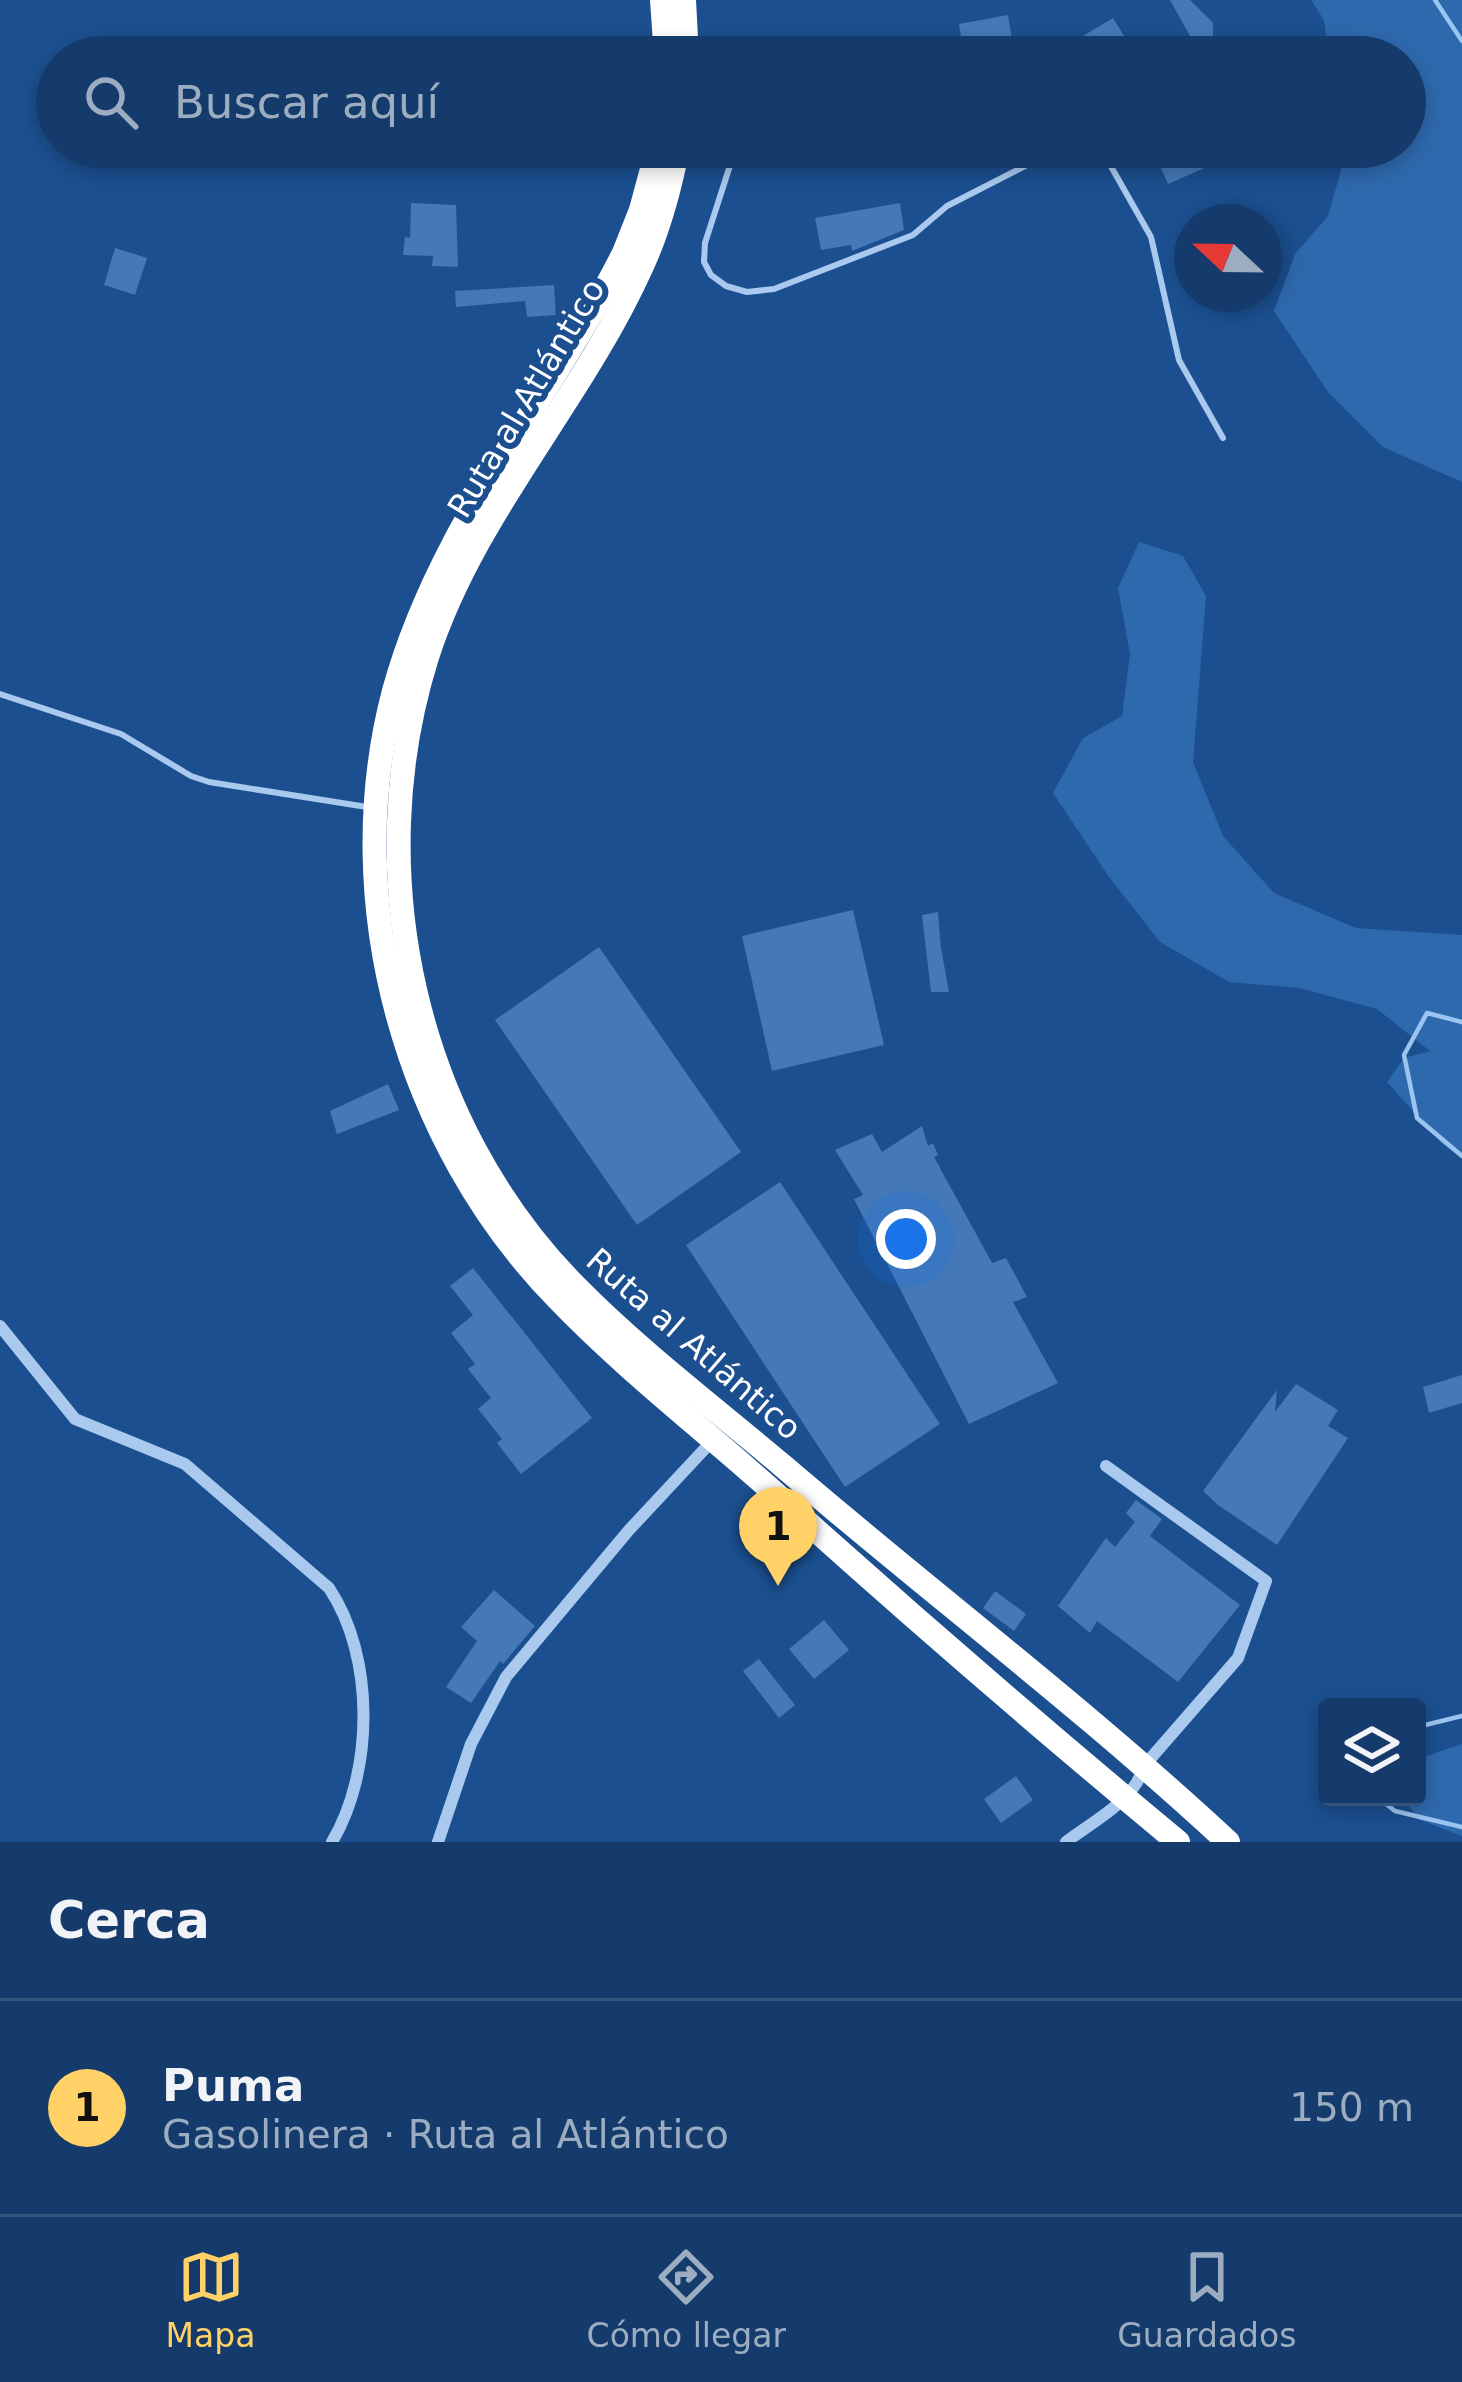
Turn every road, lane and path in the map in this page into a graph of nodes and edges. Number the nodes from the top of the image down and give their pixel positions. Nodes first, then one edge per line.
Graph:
1 (662, 0) edge
2 (684, 0) edge
3 (674, 36) edge
4 (681, 36) edge
5 (652, 168) edge
6 (674, 168) edge
7 (729, 168) edge
8 (1021, 168) edge
9 (1112, 168) edge
10 (1223, 438) dead end
11 (0, 694) edge
12 (377, 808) junction
13 (0, 1327) edge
14 (714, 1439) junction
15 (1106, 1466) dead end
16 (891, 1597) junction
17 (1029, 1672) junction
18 (1144, 1766) junction
19 (1126, 1797) junction
20 (332, 1842) edge
21 (438, 1842) edge
22 (1066, 1842) edge
23 (1178, 1842) edge
24 (1228, 1842) edge

1 - 3 highway
2 - 4 highway
5 - 12 highway, Ruta al Atlántico
6 - 17 highway, Ruta al Atlántico
7 - 8 lane
9 - 10 lane
11 - 12 lane
12 - 14 highway, Ruta al Atlántico
13 - 20 street
14 - 16 highway, Ruta al Atlántico
14 - 21 street
15 - 18 street
16 - 17 highway
16 - 19 highway, Ruta al Atlántico
17 - 18 highway, Ruta al Atlántico
18 - 19 street
18 - 24 highway, Ruta al Atlántico
19 - 22 street
19 - 23 highway, Ruta al Atlántico

